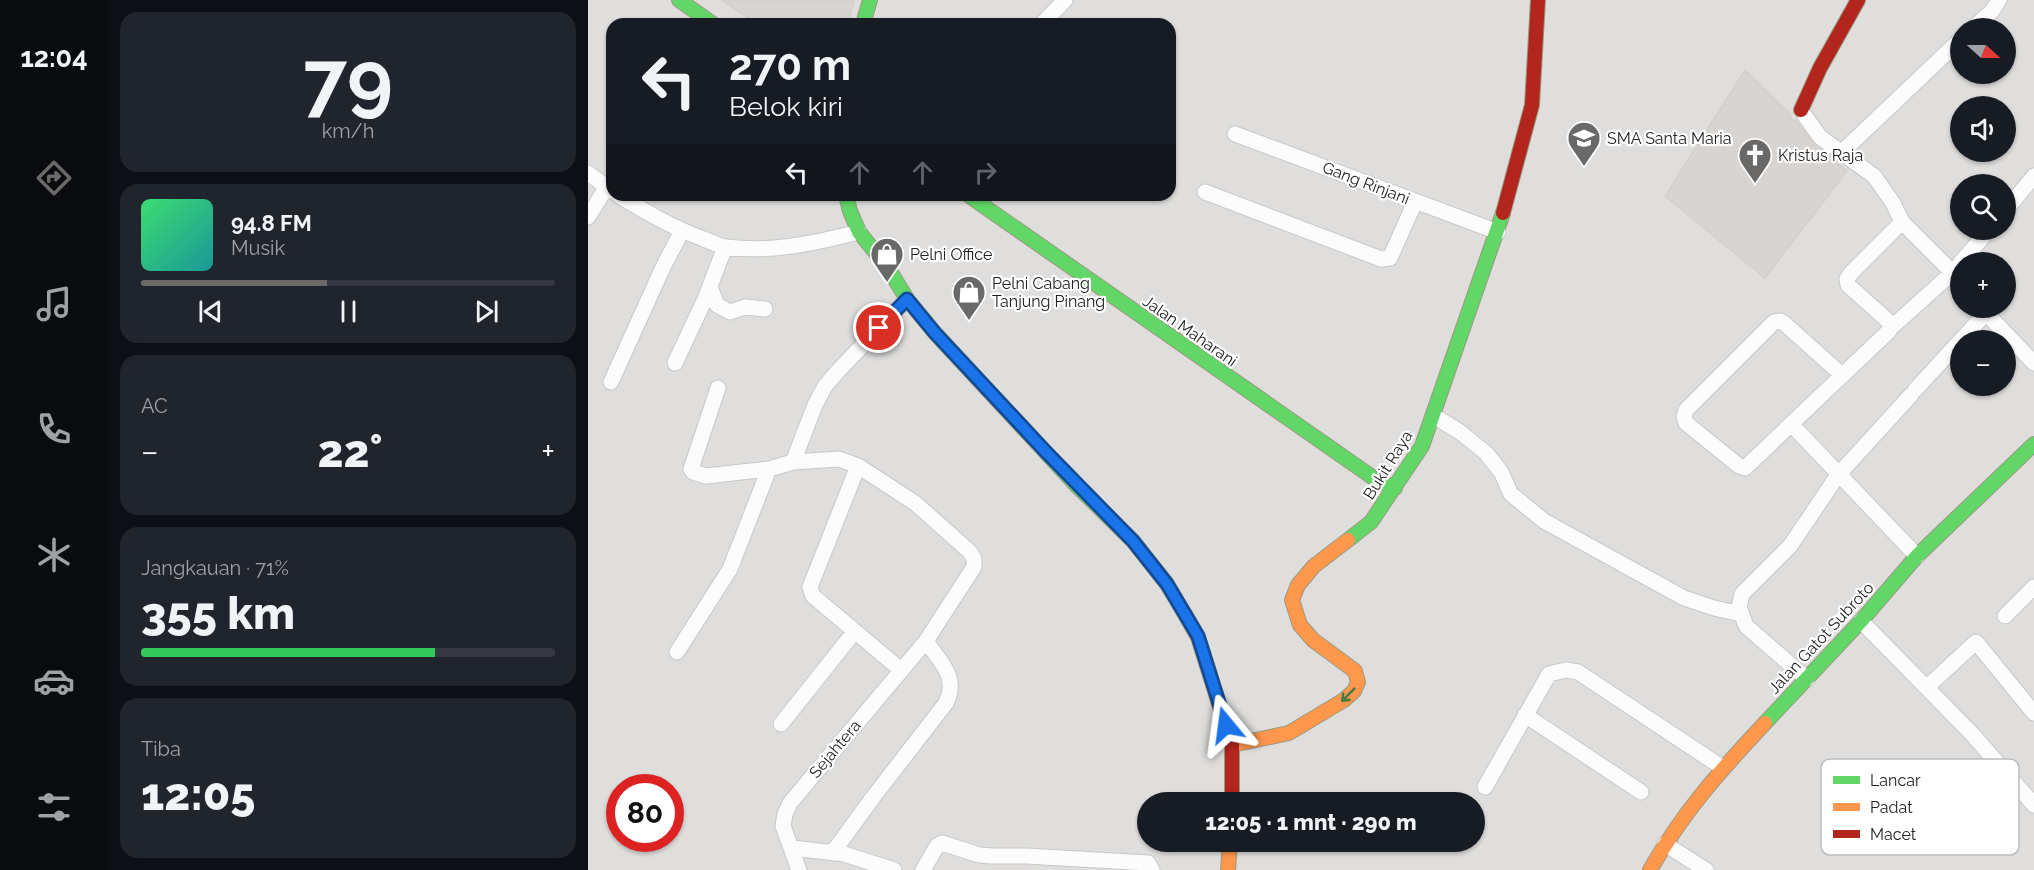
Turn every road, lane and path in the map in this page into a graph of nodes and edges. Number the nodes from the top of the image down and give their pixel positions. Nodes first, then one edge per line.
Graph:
1 (679, 0) edge
2 (870, 0) edge
3 (1065, 0) edge
4 (1538, 0) edge
5 (1858, 0) edge
6 (1999, 0) edge
7 (704, 18) edge
8 (864, 18) edge
9 (1048, 18) edge
10 (1984, 18) edge
11 (1950, 49) edge
12 (1803, 113) joint
13 (1235, 134) dead end
14 (1841, 153) junction
15 (588, 174) edge
16 (2034, 176) edge
17 (606, 187) edge
18 (1205, 192) dead end
19 (606, 197) edge
20 (2016, 198) edge
21 (628, 201) edge
22 (848, 201) edge
23 (977, 201) edge
24 (1416, 202) junction
25 (588, 216) edge
26 (1902, 222) junction
27 (682, 231) junction
28 (859, 232) junction
29 (1498, 232) junction
30 (725, 247) junction
31 (1950, 262) edge
32 (1950, 277) edge
33 (710, 287) junction
34 (907, 299) junction
35 (765, 309) dead end
36 (1992, 318) edge
37 (1890, 326) junction
38 (1950, 353) edge
39 (675, 363) dead end
40 (2034, 363) edge
41 (1842, 375) junction
42 (611, 382) dead end
43 (718, 388) dead end
44 (1434, 416) junction
45 (1791, 424) junction
46 (2034, 444) edge
47 (793, 462) junction
48 (858, 466) junction
49 (769, 469) junction
50 (1838, 474) junction
51 (1395, 488) junction
52 (1917, 556) junction
53 (2034, 587) edge
54 (1741, 614) junction
55 (2005, 616) dead end
56 (1861, 621) junction
57 (855, 632) junction
58 (926, 641) junction
59 (676, 652) dead end
60 (901, 670) junction
61 (1807, 679) junction
62 (1927, 687) junction
63 (2034, 713) edge
64 (1525, 715) junction
65 (781, 724) dead end
66 (1232, 745) junction
67 (1994, 759) edge
68 (1722, 768) junction
69 (1485, 787) dead end
70 (2019, 788) edge
71 (1232, 792) edge
72 (1641, 792) dead end
73 (2034, 805) edge
74 (1665, 844) junction
75 (792, 848) junction
76 (833, 852) junction
77 (1229, 852) edge
78 (799, 870) edge
79 (894, 870) edge
80 (923, 870) edge
81 (1152, 870) edge
82 (1228, 870) edge
83 (1650, 870) edge
84 (1706, 870) edge

1 - 7 main road
2 - 8 main road
3 - 9 street
4 - 29 main road, Bukit Raya
5 - 12 main road
6 - 10 street
11 - 14 street
12 - 14 street
13 - 24 street, Gang Rinjani
14 - 26 street
15 - 17 street
16 - 20 street
18 - 24 street
19 - 25 street
21 - 27 street
22 - 28 main road
23 - 51 main road, Jalan Maharani
24 - 29 street, Gang Rinjani
26 - 31 street
26 - 37 street
27 - 30 street
27 - 42 street
28 - 30 street
28 - 34 main road
29 - 44 main road, Bukit Raya
30 - 33 street
32 - 37 street
33 - 35 street
33 - 39 street
34 - 47 street
34 - 66 main road
36 - 40 street
37 - 41 street
38 - 50 street
41 - 45 street
41 - 45 street
43 - 49 street
44 - 51 main road, Bukit Raya
44 - 54 street
45 - 50 street
46 - 52 main road, Jalan Gatot Subroto
47 - 48 street
47 - 49 street
48 - 57 street
48 - 58 street, Sejahtera
49 - 59 street
50 - 52 street
50 - 54 street
51 -> 66 main road, Bukit Raya
52 - 56 main road, Jalan Gatot Subroto
53 - 55 street
54 - 61 street
56 - 61 main road, Jalan Gatot Subroto
56 - 62 street
57 - 60 street
57 - 65 street
58 - 60 street, Sejahtera
58 - 76 street
60 - 75 street, Sejahtera
61 - 68 main road, Jalan Gatot Subroto
62 - 63 street
62 - 67 street
64 - 68 street
64 - 69 street
64 - 72 street
66 - 71 main road
68 - 74 main road, Jalan Gatot Subroto
70 - 73 street
74 - 83 main road, Jalan Gatot Subroto
74 - 84 street
75 - 76 street
75 - 78 street, Sejahtera
76 - 79 street
77 - 82 main road
80 - 81 street

